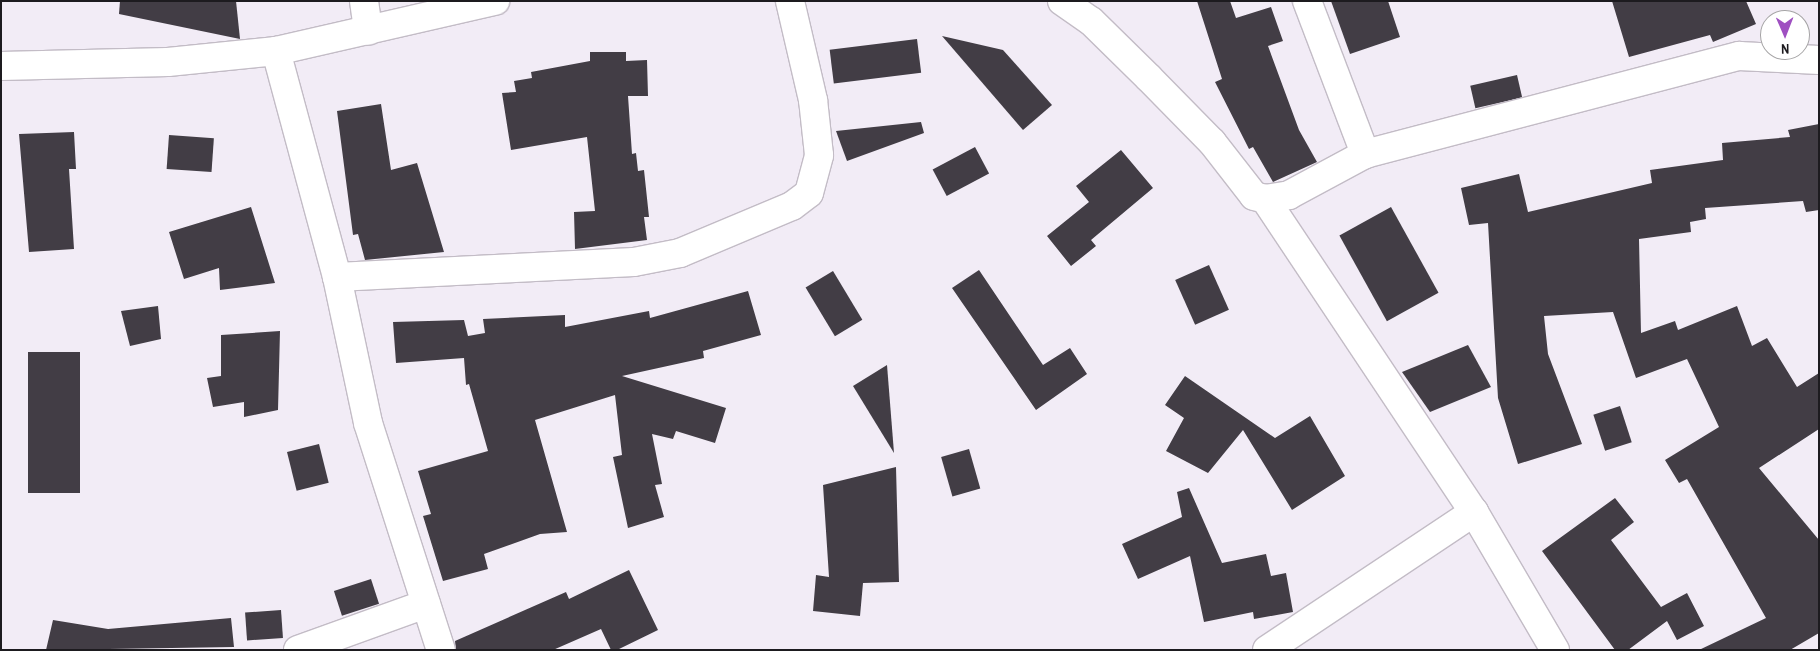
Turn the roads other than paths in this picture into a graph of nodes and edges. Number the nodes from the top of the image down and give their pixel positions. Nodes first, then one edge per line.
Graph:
1 (364, 1) edge
2 (495, 1) edge
3 (790, 1) edge
4 (1062, 1) edge
5 (1307, 1) edge
6 (368, 31) junction
7 (276, 50) junction
8 (1819, 60) edge
9 (1, 66) edge
10 (1365, 154) junction
11 (1265, 199) junction
12 (337, 277) junction
13 (1474, 512) junction
14 (426, 604) junction
15 (298, 650) edge
16 (441, 650) edge
17 (1267, 650) edge
18 (1555, 650) edge

1 - 6 street
2 - 6 street
3 - 12 street
4 - 11 street
5 - 10 street
6 - 7 street
7 - 9 street
7 - 12 street
8 - 10 street
10 - 11 street
11 - 13 street
12 - 14 street
13 - 17 street
13 - 18 street
14 - 15 street
14 - 16 street

